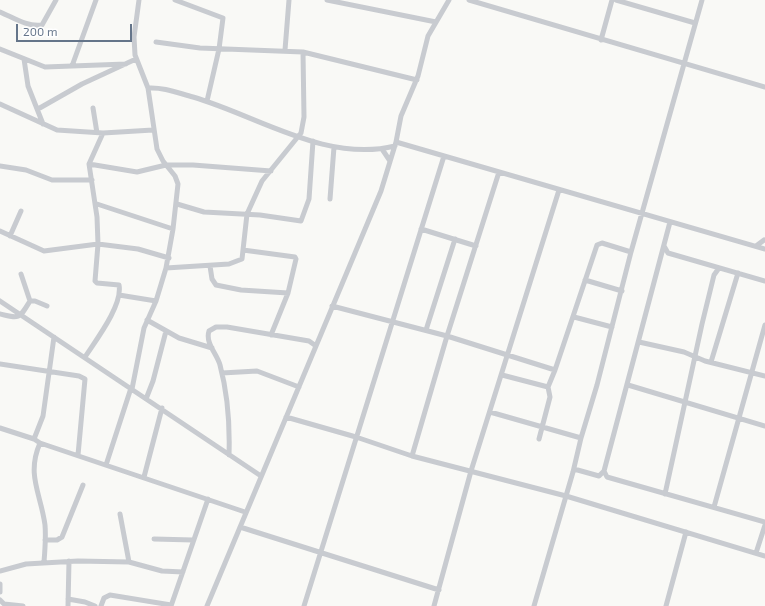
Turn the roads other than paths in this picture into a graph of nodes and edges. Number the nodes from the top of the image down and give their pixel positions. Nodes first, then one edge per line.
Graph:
1 (56, 0) edge
2 (96, 0) edge
3 (139, 0) edge
4 (175, 0) edge
5 (289, 0) edge
6 (327, 0) edge
7 (449, 0) edge
8 (469, 0) edge
9 (612, 0) edge
10 (616, 0) edge
11 (702, 0) edge
12 (342, 2) edge
13 (0, 12) edge
14 (436, 22) junction
15 (696, 23) junction
16 (600, 40) junction
17 (156, 42) dead end
18 (0, 49) edge
19 (219, 49) junction
20 (285, 50) junction
21 (303, 52) junction
22 (24, 59) junction
23 (136, 59) junction
24 (126, 64) junction
25 (684, 64) junction
26 (72, 66) junction
27 (417, 80) junction
28 (765, 87) edge
29 (148, 88) junction
30 (207, 101) junction
31 (0, 104) edge
32 (93, 108) dead end
33 (38, 109) junction
34 (43, 124) junction
35 (153, 130) junction
36 (100, 133) junction
37 (298, 137) junction
38 (313, 141) junction
39 (395, 144) junction
40 (334, 147) junction
41 (382, 149) junction
42 (444, 156) junction
43 (390, 161) junction
44 (89, 164) junction
45 (166, 165) junction
46 (0, 166) edge
47 (271, 171) junction
48 (499, 172) junction
49 (92, 180) junction
50 (559, 190) junction
51 (330, 199) dead end
52 (97, 204) junction
53 (177, 204) junction
54 (21, 211) dead end
55 (247, 214) junction
56 (643, 214) junction
57 (670, 222) junction
58 (173, 229) junction
59 (421, 229) junction
60 (0, 231) edge
61 (10, 236) junction
62 (456, 238) junction
63 (765, 241) edge
64 (98, 244) junction
65 (476, 246) junction
66 (664, 246) junction
67 (756, 246) junction
68 (765, 249) edge
69 (243, 250) junction
70 (631, 252) junction
71 (668, 254) junction
72 (169, 258) junction
73 (660, 259) junction
74 (709, 265) junction
75 (210, 266) junction
76 (166, 268) junction
77 (719, 268) junction
78 (738, 273) junction
79 (21, 274) dead end
80 (714, 275) junction
81 (585, 280) junction
82 (765, 281) edge
83 (622, 291) junction
84 (288, 293) junction
85 (120, 295) junction
86 (0, 301) edge
87 (30, 301) junction
88 (156, 301) junction
89 (47, 306) dead end
90 (332, 306) junction
91 (0, 314) edge
92 (21, 316) junction
93 (574, 317) junction
94 (147, 320) junction
95 (392, 321) junction
96 (765, 325) edge
97 (612, 327) junction
98 (426, 330) junction
99 (166, 331) junction
100 (271, 335) junction
101 (447, 336) junction
102 (54, 337) junction
103 (639, 342) junction
104 (316, 346) junction
105 (212, 348) junction
106 (508, 354) junction
107 (85, 357) junction
108 (696, 357) junction
109 (711, 362) junction
110 (0, 364) edge
111 (555, 370) junction
112 (49, 371) junction
113 (222, 373) junction
114 (752, 373) junction
115 (502, 375) junction
116 (765, 376) edge
117 (628, 385) junction
118 (299, 387) junction
119 (548, 387) junction
120 (131, 389) junction
121 (146, 399) junction
122 (684, 402) junction
123 (162, 408) junction
124 (490, 412) junction
125 (286, 417) junction
126 (739, 418) junction
127 (765, 426) edge
128 (543, 427) junction
129 (0, 428) edge
130 (356, 437) junction
131 (580, 438) junction
132 (34, 439) junction
133 (539, 439) dead end
134 (40, 443) junction
135 (78, 454) junction
136 (229, 455) junction
137 (412, 456) junction
138 (106, 465) junction
139 (574, 469) junction
140 (471, 471) junction
141 (604, 471) junction
142 (261, 476) junction
143 (144, 477) junction
144 (83, 485) dead end
145 (665, 494) junction
146 (566, 496) junction
147 (208, 499) junction
148 (714, 507) junction
149 (245, 512) junction
150 (120, 514) dead end
151 (765, 524) edge
152 (240, 527) junction
153 (686, 532) junction
154 (154, 539) dead end
155 (45, 540) junction
156 (193, 540) junction
157 (321, 552) junction
158 (756, 553) junction
159 (765, 556) edge
160 (69, 561) junction
161 (44, 562) junction
162 (129, 562) junction
163 (0, 571) edge
164 (183, 572) junction
165 (0, 584) edge
166 (439, 590) junction
167 (0, 592) edge
168 (68, 599) junction
169 (0, 600) edge
170 (7, 605) edge
171 (171, 605) edge
172 (23, 606) edge
173 (68, 606) edge
174 (95, 606) edge
175 (101, 606) edge
176 (207, 606) edge
177 (304, 606) edge
178 (434, 606) edge
179 (534, 606) edge
180 (666, 606) edge

1 - 13 street
2 - 26 street
3 - 23 street
4 - 19 street
5 - 20 street
6 - 12 street
7 - 14 street
8 - 16 street
9 - 16 street
10 - 15 street
11 - 15 street
12 - 14 street
14 - 27 street
15 - 25 street
16 - 25 street
17 - 19 street
18 - 22 street
19 - 20 street
19 - 30 street
20 - 21 street
21 - 27 street
21 - 37 street
22 - 26 street
22 - 33 street
23 - 24 street
23 - 29 street
24 - 26 street
24 - 33 street
25 - 28 street
25 - 56 street
27 - 39 street
29 - 30 street
29 - 35 street
30 - 37 street
31 - 34 street
32 - 36 street
33 - 34 street
34 - 36 street
35 - 36 street
35 - 45 street
36 - 44 street
37 - 38 street
37 - 47 street
38 - 40 street
38 - 55 street
39 - 41 street
39 - 42 street
39 - 43 street
40 - 41 street
40 - 51 street
41 - 43 street
42 - 48 street
42 - 59 street
43 - 90 street
44 - 45 street
44 - 49 street
45 - 47 street
45 - 53 street
46 - 49 street
47 - 55 street
48 - 50 street
48 - 65 street
49 - 52 street
50 - 56 street
50 - 106 street
52 - 58 street
52 - 64 street
53 - 55 street
53 - 58 street
54 - 61 street
55 - 69 street
56 - 57 street
56 - 70 street
57 - 66 street
57 - 67 street
58 - 72 street
59 - 62 street
59 - 95 street
60 - 61 street
61 - 64 street
62 - 65 street
62 - 98 street
63 - 67 street
64 - 72 street
64 - 85 street
65 - 101 street
66 - 71 street
66 - 73 street
67 - 68 street
69 - 75 street
69 - 84 street
70 - 81 street
70 - 83 street
71 - 73 street
71 - 74 street
72 - 76 street
73 - 103 street
74 - 77 street
74 - 80 street
75 - 76 street
75 - 84 street
76 - 88 street
77 - 78 street
77 - 80 street
78 - 82 street
78 - 109 street
79 - 87 street
80 - 108 street
81 - 83 street
81 - 93 street
83 - 97 street
84 - 100 street
85 - 88 street
85 - 107 street
86 - 92 street
87 - 89 street
87 - 92 street
88 - 94 street
90 - 95 street
90 - 104 street
91 - 92 street
92 - 102 street
93 - 97 street
93 - 111 street
94 - 99 street
94 - 120 street
95 - 98 street
95 - 130 street
96 - 114 street
97 - 131 street
98 - 101 street
99 - 105 street
99 - 121 street
100 - 104 street
100 - 105 street
101 - 106 street
101 - 137 street
102 - 107 street
102 - 112 street
103 - 108 street
103 - 117 street
104 - 118 street
105 - 113 street
106 - 111 street
106 - 115 street
107 - 120 street
108 - 109 street
108 - 122 street
109 - 114 street
110 - 112 street
111 - 119 street
112 - 132 street
112 - 135 street
113 - 118 street
113 - 136 street
114 - 116 street
114 - 126 street
115 - 119 street
115 - 124 street
117 - 122 street
117 - 141 street
118 - 125 street
119 - 128 street
120 - 121 street
120 - 138 street
121 - 123 street
122 - 126 street
122 - 145 street
123 - 136 street
123 - 143 street
124 - 128 street
124 - 140 street
125 - 130 street
125 - 142 street
126 - 127 street
126 - 148 street
128 - 131 street
128 - 133 street
129 - 132 street
130 - 137 street
130 - 157 street
131 - 139 street
132 - 134 street
134 - 135 street
134 - 155 street
135 - 138 street
136 - 142 street
137 - 140 street
138 - 143 street
139 - 141 street
139 - 146 street
140 - 146 street
140 - 166 street
141 - 145 street
142 - 149 street
143 - 147 street
144 - 155 street
145 - 148 street
146 - 153 street
146 - 179 street
147 - 149 street
147 - 156 street
148 - 151 street
149 - 152 street
150 - 162 street
151 - 158 street
152 - 157 street
152 - 176 street
153 - 158 street
153 - 180 street
154 - 156 street
155 - 161 street
156 - 164 street
157 - 166 street
157 - 177 street
158 - 159 street
160 - 161 street
160 - 162 street
160 - 168 street
161 - 163 street
162 - 164 street
164 - 171 street
165 - 167 street
166 - 178 street
168 - 173 street
168 - 174 street
169 - 170 street
170 - 172 street
171 - 175 street

